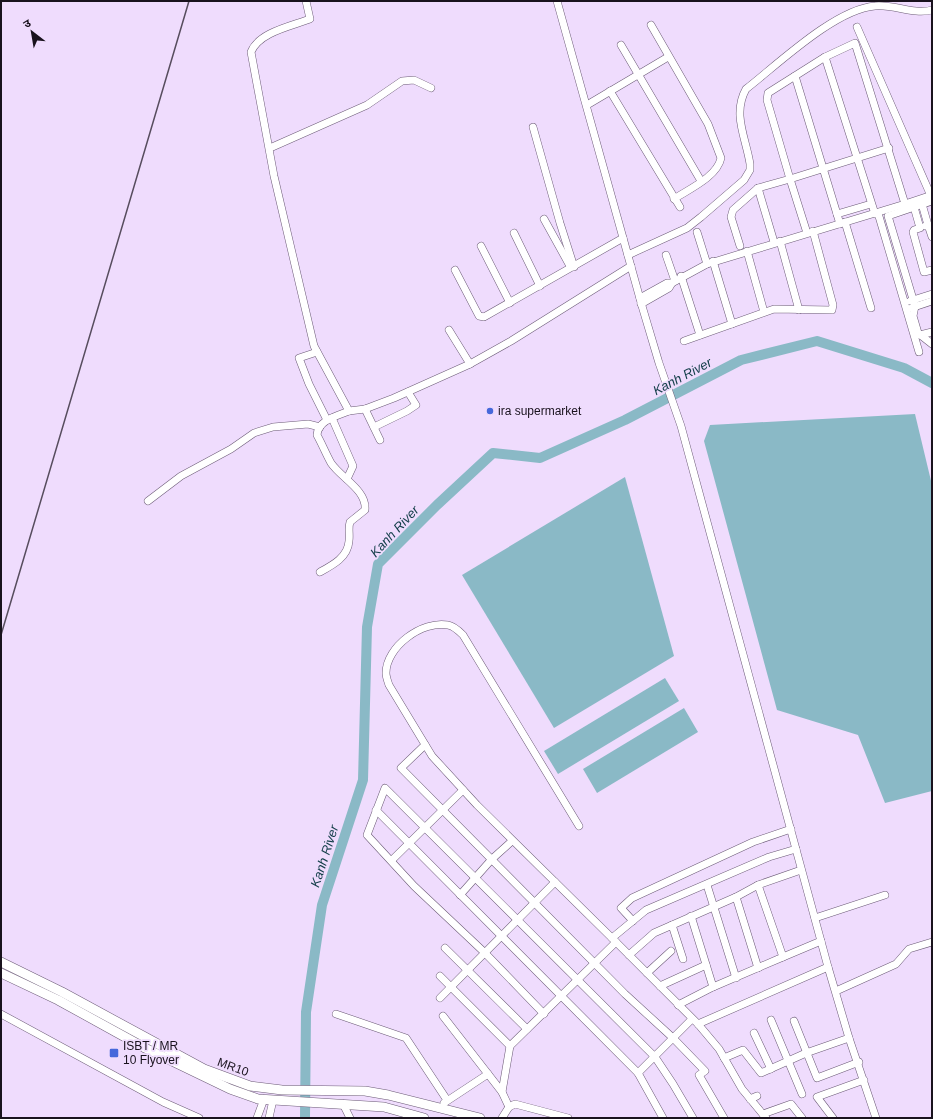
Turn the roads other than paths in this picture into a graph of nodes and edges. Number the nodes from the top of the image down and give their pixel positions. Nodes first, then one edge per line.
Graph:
1 (306, 1) edge
2 (557, 1) edge
3 (932, 10) edge
4 (651, 25) dead end
5 (857, 27) dead end
6 (863, 40) junction
7 (856, 43) junction
8 (621, 45) dead end
9 (668, 56) junction
10 (826, 57) junction
11 (638, 74) junction
12 (795, 76) junction
13 (431, 88) dead end
14 (610, 91) junction
15 (587, 105) junction
16 (533, 127) dead end
17 (270, 148) junction
18 (889, 148) junction
19 (857, 159) junction
20 (824, 170) junction
21 (790, 179) junction
22 (701, 180) junction
23 (758, 188) junction
24 (932, 197) edge
25 (674, 199) junction
26 (871, 204) junction
27 (905, 204) junction
28 (922, 204) junction
29 (680, 207) dead end
30 (914, 207) junction
31 (837, 214) junction
32 (876, 214) junction
33 (544, 219) dead end
34 (842, 223) junction
35 (928, 225) junction
36 (920, 228) junction
37 (697, 232) dead end
38 (810, 232) junction
39 (514, 233) dead end
40 (932, 237) edge
41 (623, 238) junction
42 (777, 242) junction
43 (481, 246) dead end
44 (740, 246) dead end
45 (747, 251) junction
46 (628, 255) junction
47 (666, 255) dead end
48 (710, 262) junction
49 (631, 266) junction
50 (573, 267) junction
51 (455, 270) dead end
52 (932, 270) edge
53 (676, 280) junction
54 (540, 286) junction
55 (932, 294) edge
56 (640, 301) junction
57 (932, 301) edge
58 (510, 303) junction
59 (914, 303) junction
60 (905, 306) junction
61 (871, 308) dead end
62 (799, 310) junction
63 (764, 312) junction
64 (732, 324) junction
65 (449, 330) dead end
66 (932, 332) edge
67 (920, 335) junction
68 (700, 336) junction
69 (684, 341) dead end
70 (932, 344) edge
71 (318, 352) junction
72 (919, 352) dead end
73 (470, 364) junction
74 (408, 392) junction
75 (365, 409) junction
76 (349, 411) junction
77 (329, 419) junction
78 (320, 427) junction
79 (374, 428) junction
80 (380, 440) dead end
81 (347, 479) junction
82 (148, 501) dead end
83 (320, 572) dead end
84 (425, 745) junction
85 (463, 790) junction
86 (444, 809) junction
87 (376, 810) junction
88 (579, 826) dead end
89 (791, 828) junction
90 (425, 829) junction
91 (512, 841) junction
92 (409, 842) junction
93 (796, 849) junction
94 (492, 859) junction
95 (392, 860) junction
96 (801, 870) junction
97 (475, 878) junction
98 (555, 882) junction
99 (707, 885) junction
100 (758, 885) junction
101 (460, 895) junction
102 (885, 895) dead end
103 (736, 897) junction
104 (535, 902) junction
105 (714, 906) junction
106 (691, 916) junction
107 (816, 918) junction
108 (517, 919) junction
109 (633, 921) junction
110 (672, 925) junction
111 (501, 936) junction
112 (614, 940) junction
113 (821, 941) junction
114 (932, 942) edge
115 (445, 948) dead end
116 (671, 951) dead end
117 (484, 952) junction
118 (629, 955) junction
119 (783, 957) junction
120 (683, 959) dead end
121 (1, 962) edge
122 (596, 963) junction
123 (706, 965) junction
124 (828, 967) junction
125 (758, 968) junction
126 (467, 969) junction
127 (1, 973) edge
128 (647, 973) junction
129 (440, 976) dead end
130 (736, 978) junction
131 (578, 981) junction
132 (660, 986) junction
133 (451, 987) junction
134 (713, 987) junction
135 (836, 991) junction
136 (562, 995) junction
137 (60, 996) junction
138 (440, 998) dead end
139 (678, 1005) junction
140 (1, 1014) edge
141 (336, 1014) dead end
142 (544, 1014) junction
143 (443, 1016) dead end
144 (771, 1020) dead end
145 (794, 1021) dead end
146 (695, 1022) junction
147 (527, 1029) junction
148 (754, 1033) dead end
149 (673, 1038) junction
150 (849, 1038) junction
151 (510, 1046) junction
152 (806, 1053) junction
153 (655, 1057) junction
154 (724, 1058) junction
155 (788, 1061) junction
156 (858, 1062) junction
157 (771, 1069) junction
158 (638, 1073) junction
159 (488, 1074) junction
160 (864, 1080) junction
161 (502, 1092) junction
162 (802, 1094) dead end
163 (757, 1096) dead end
164 (750, 1099) junction
165 (268, 1100) junction
166 (447, 1100) junction
167 (343, 1104) junction
168 (509, 1107) junction
169 (438, 1109) junction
170 (764, 1116) edge
171 (199, 1118) edge
172 (257, 1118) edge
173 (269, 1118) edge
174 (350, 1118) edge
175 (424, 1118) edge
176 (480, 1118) edge
177 (502, 1118) edge
178 (568, 1118) edge
179 (663, 1118) edge
180 (693, 1118) edge
181 (724, 1118) edge
182 (802, 1118) edge
183 (833, 1118) edge
184 (876, 1118) edge

1 - 17 street
2 - 15 street
3 - 46 street
4 - 9 street
5 - 6 street
6 - 7 street
6 - 24 street
7 - 10 street
7 - 18 street
8 - 11 street
9 - 11 street
9 - 22 street
10 - 12 street
10 - 19 street
11 - 14 street
11 - 22 street
12 - 20 street
12 - 21 street
13 - 17 street
14 - 15 street
14 - 25 street
15 - 41 street
16 - 50 street
17 - 71 street
18 - 19 street
18 - 27 street
19 - 20 street
19 - 26 street
20 - 21 street
20 - 31 street
21 - 23 street
21 - 38 street
22 - 25 street
23 - 42 street
23 - 44 street
24 - 27 street
24 - 28 street
25 - 29 street
26 - 31 street
26 - 32 street
27 - 32 street
28 - 30 street
28 - 35 street
30 - 36 street
30 - 59 street
31 - 34 street
32 - 34 street
32 - 60 street
33 - 50 street
34 - 38 street
34 - 61 street
35 - 36 street
35 - 40 street
36 - 52 street
37 - 48 street
38 - 42 street
38 - 62 street
39 - 54 street
41 - 46 street
41 - 50 street
42 - 45 street
42 - 62 street
43 - 58 street
45 - 48 street
45 - 63 street
46 - 49 street
47 - 53 street
48 - 53 street
48 - 64 street
49 - 56 street
49 - 73 street
50 - 54 street
51 - 58 street
53 - 56 street
53 - 68 street
54 - 58 street
55 - 59 street
56 - 89 street
57 - 59 street
59 - 60 street
59 - 67 street
60 - 72 street
62 - 63 street
63 - 64 street
64 - 68 street
65 - 73 street
66 - 67 street
67 - 70 street
68 - 69 street
71 - 76 street
71 - 77 street
73 - 74 street
74 - 75 street
74 - 79 street
75 - 76 street
75 - 79 street
76 - 77 street
77 - 78 street
77 - 81 street
78 - 81 street
78 - 82 street
79 - 80 street
81 - 83 street
84 - 85 street
84 - 86 street
84 - 88 street
85 - 86 street
85 - 91 street
86 - 90 street
86 - 94 street
87 - 90 street
87 - 92 street
87 - 95 street
89 - 93 street
89 - 109 street
90 - 92 street
90 - 97 street
91 - 94 street
91 - 98 street
92 - 95 street
92 - 101 street
93 - 96 street
93 - 99 street
94 - 97 street
94 - 104 street
95 - 117 street
96 - 100 street
96 - 107 street
97 - 101 street
97 - 108 street
98 - 104 street
98 - 112 street
99 - 105 street
99 - 109 street
100 - 103 street
100 - 119 street
101 - 111 street
102 - 107 street
103 - 105 street
103 - 125 street
104 - 108 street
104 - 122 street
105 - 106 street
105 - 130 street
106 - 110 street
106 - 123 street
107 - 113 street
108 - 111 street
108 - 131 street
109 - 112 street
110 - 118 street
110 - 120 street
111 - 117 street
111 - 136 street
112 - 118 street
112 - 122 street
113 - 119 street
113 - 124 street
114 - 135 street
115 - 126 street
116 - 128 street
117 - 126 street
117 - 142 street
118 - 128 street
119 - 125 street
121 - 137 main road, MR10
122 - 131 street
122 - 149 street
123 - 132 street
123 - 134 street
124 - 135 street
124 - 146 street
125 - 130 street
126 - 133 street
126 - 147 street
127 - 137 main road, MR10
128 - 132 street
129 - 133 street
130 - 134 street
131 - 136 street
131 - 153 street
132 - 139 street
133 - 138 street
133 - 151 street
134 - 139 street
135 - 150 street
136 - 142 street
136 - 158 street
137 - 165 main road, MR10
137 - 169 main road, MR10
139 - 146 street
140 - 171 street
141 - 166 street
142 - 147 street
143 - 159 street
144 - 155 street
145 - 152 street
146 - 149 street
146 - 154 street
147 - 151 street
148 - 157 street
149 - 153 street
149 - 181 street
150 - 152 street
150 - 156 street
151 - 161 street
152 - 155 street
152 - 156 street
153 - 158 street
153 - 180 street
154 - 157 street
154 - 164 street
155 - 157 street
155 - 162 street
156 - 160 street
158 - 179 street
159 - 161 street
159 - 166 street
160 - 183 street
160 - 184 street
161 - 168 street
163 - 164 street
164 - 170 street
165 - 167 main road, MR10
165 - 172 street
165 - 173 street
166 - 169 street
167 - 174 street
167 - 175 main road, MR10
168 - 177 street
168 - 178 street
169 - 176 main road, MR10
170 - 182 street

